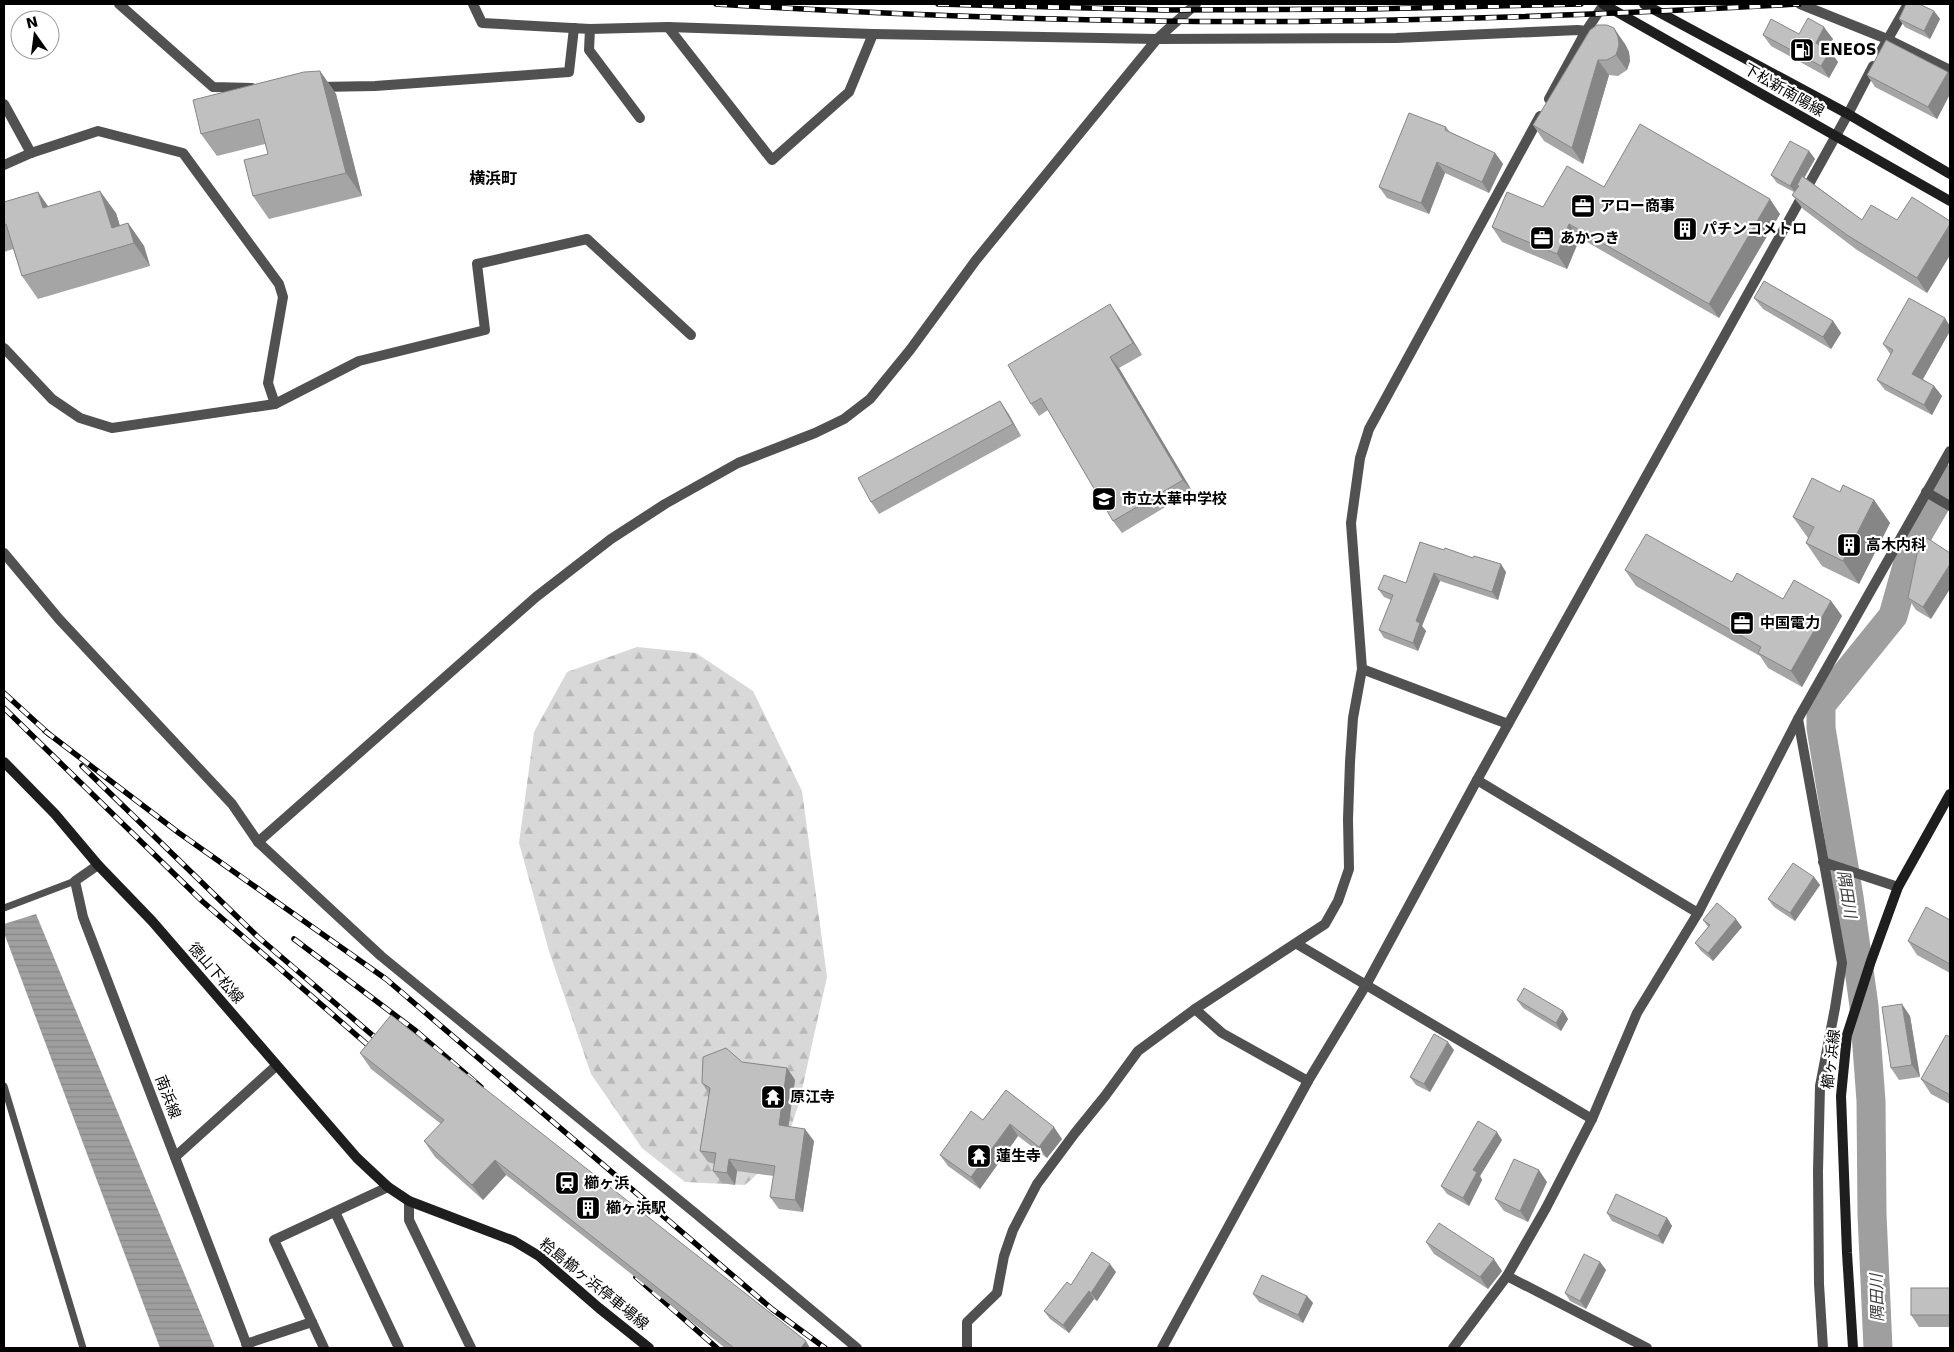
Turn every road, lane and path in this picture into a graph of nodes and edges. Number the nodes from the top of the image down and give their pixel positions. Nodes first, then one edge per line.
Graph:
1 (119, 4) edge
2 (473, 4) edge
3 (1196, 4) edge
4 (1603, 4) edge
5 (1644, 4) edge
6 (1800, 4) edge
7 (1908, 4) edge
8 (668, 27) junction
9 (574, 28) junction
10 (590, 29) junction
11 (1586, 31) junction
12 (873, 34) junction
13 (1157, 39) junction
14 (1887, 39) junction
15 (1950, 70) edge
16 (306, 88) edge
17 (267, 89) edge
18 (4, 104) edge
19 (1848, 114) junction
20 (640, 118) dead end
21 (1834, 136) junction
22 (31, 152) junction
23 (4, 165) edge
24 (1950, 174) edge
25 (1950, 201) edge
26 (691, 335) dead end
27 (4, 348) edge
28 (275, 404) junction
29 (1950, 451) edge
30 (1926, 492) junction
31 (1950, 506) edge
32 (4, 553) edge
33 (1362, 669) junction
34 (1798, 719) junction
35 (1508, 724) junction
36 (4, 762) edge
37 (1477, 780) junction
38 (1950, 794) edge
39 (258, 842) junction
40 (1823, 862) junction
41 (98, 865) junction
42 (75, 881) junction
43 (1898, 887) junction
44 (4, 908) edge
45 (1698, 913) junction
46 (1297, 944) junction
47 (1366, 984) junction
48 (1195, 1009) junction
49 (276, 1066) junction
50 (1308, 1081) junction
51 (4, 1086) edge
52 (1592, 1119) junction
53 (176, 1157) junction
54 (388, 1187) junction
55 (408, 1201) junction
56 (335, 1212) junction
57 (1508, 1276) junction
58 (312, 1322) junction
59 (247, 1346) edge
60 (1457, 1347) edge
61 (83, 1348) edge
62 (324, 1348) edge
63 (399, 1348) edge
64 (471, 1348) edge
65 (649, 1348) edge
66 (857, 1348) edge
67 (967, 1348) edge
68 (1162, 1348) edge
69 (1648, 1348) edge
70 (1823, 1348) edge
71 (1853, 1348) edge

1 - 17 street
2 - 9 street
3 - 13 street
4 - 11 street
4 - 21 main road, 下松新南陽線
5 - 19 main road, 下松新南陽線
6 - 14 street
7 - 14 street
8 - 10 street
8 - 12 street
8 - 12 street
9 - 10 street
9 - 16 street
10 - 20 street
11 - 13 street
11 - 33 street
12 - 13 street
13 - 39 street
14 - 15 street
14 - 19 street
18 - 22 street
19 - 21 street
19 - 24 main road, 下松新南陽線
21 - 25 main road, 下松新南陽線
21 - 35 street
22 - 23 street
22 - 28 street
26 - 28 street
27 - 28 street
29 - 30 street
30 - 31 street
30 - 34 street
32 - 39 street
33 - 35 street
33 - 46 street
34 - 40 street
34 - 45 street
35 - 37 street
36 - 41 main road, 徳山下松線
37 - 45 street
37 - 47 street
38 - 43 main road, 櫛ヶ浜線
39 - 66 street
40 - 43 street
40 - 70 street
41 - 42 street
41 - 49 main road, 徳山下松線
42 - 44 lane
42 - 53 street, 南浜線
43 - 71 main road, 櫛ヶ浜線
45 - 52 street
46 - 47 street
46 - 48 street
47 - 50 street
47 - 52 street
48 - 50 street
48 - 67 street
49 - 53 street
49 - 54 main road, 徳山下松線
50 - 68 street
51 - 61 lane
52 - 57 street
53 - 59 street, 南浜線
54 - 55 main road, 徳山下松線
54 - 56 street
55 - 64 street
55 - 65 main road, 粭島櫛ヶ浜停車場線
56 - 58 street
56 - 63 street
57 - 60 street
57 - 69 street
58 - 59 street
58 - 62 street

